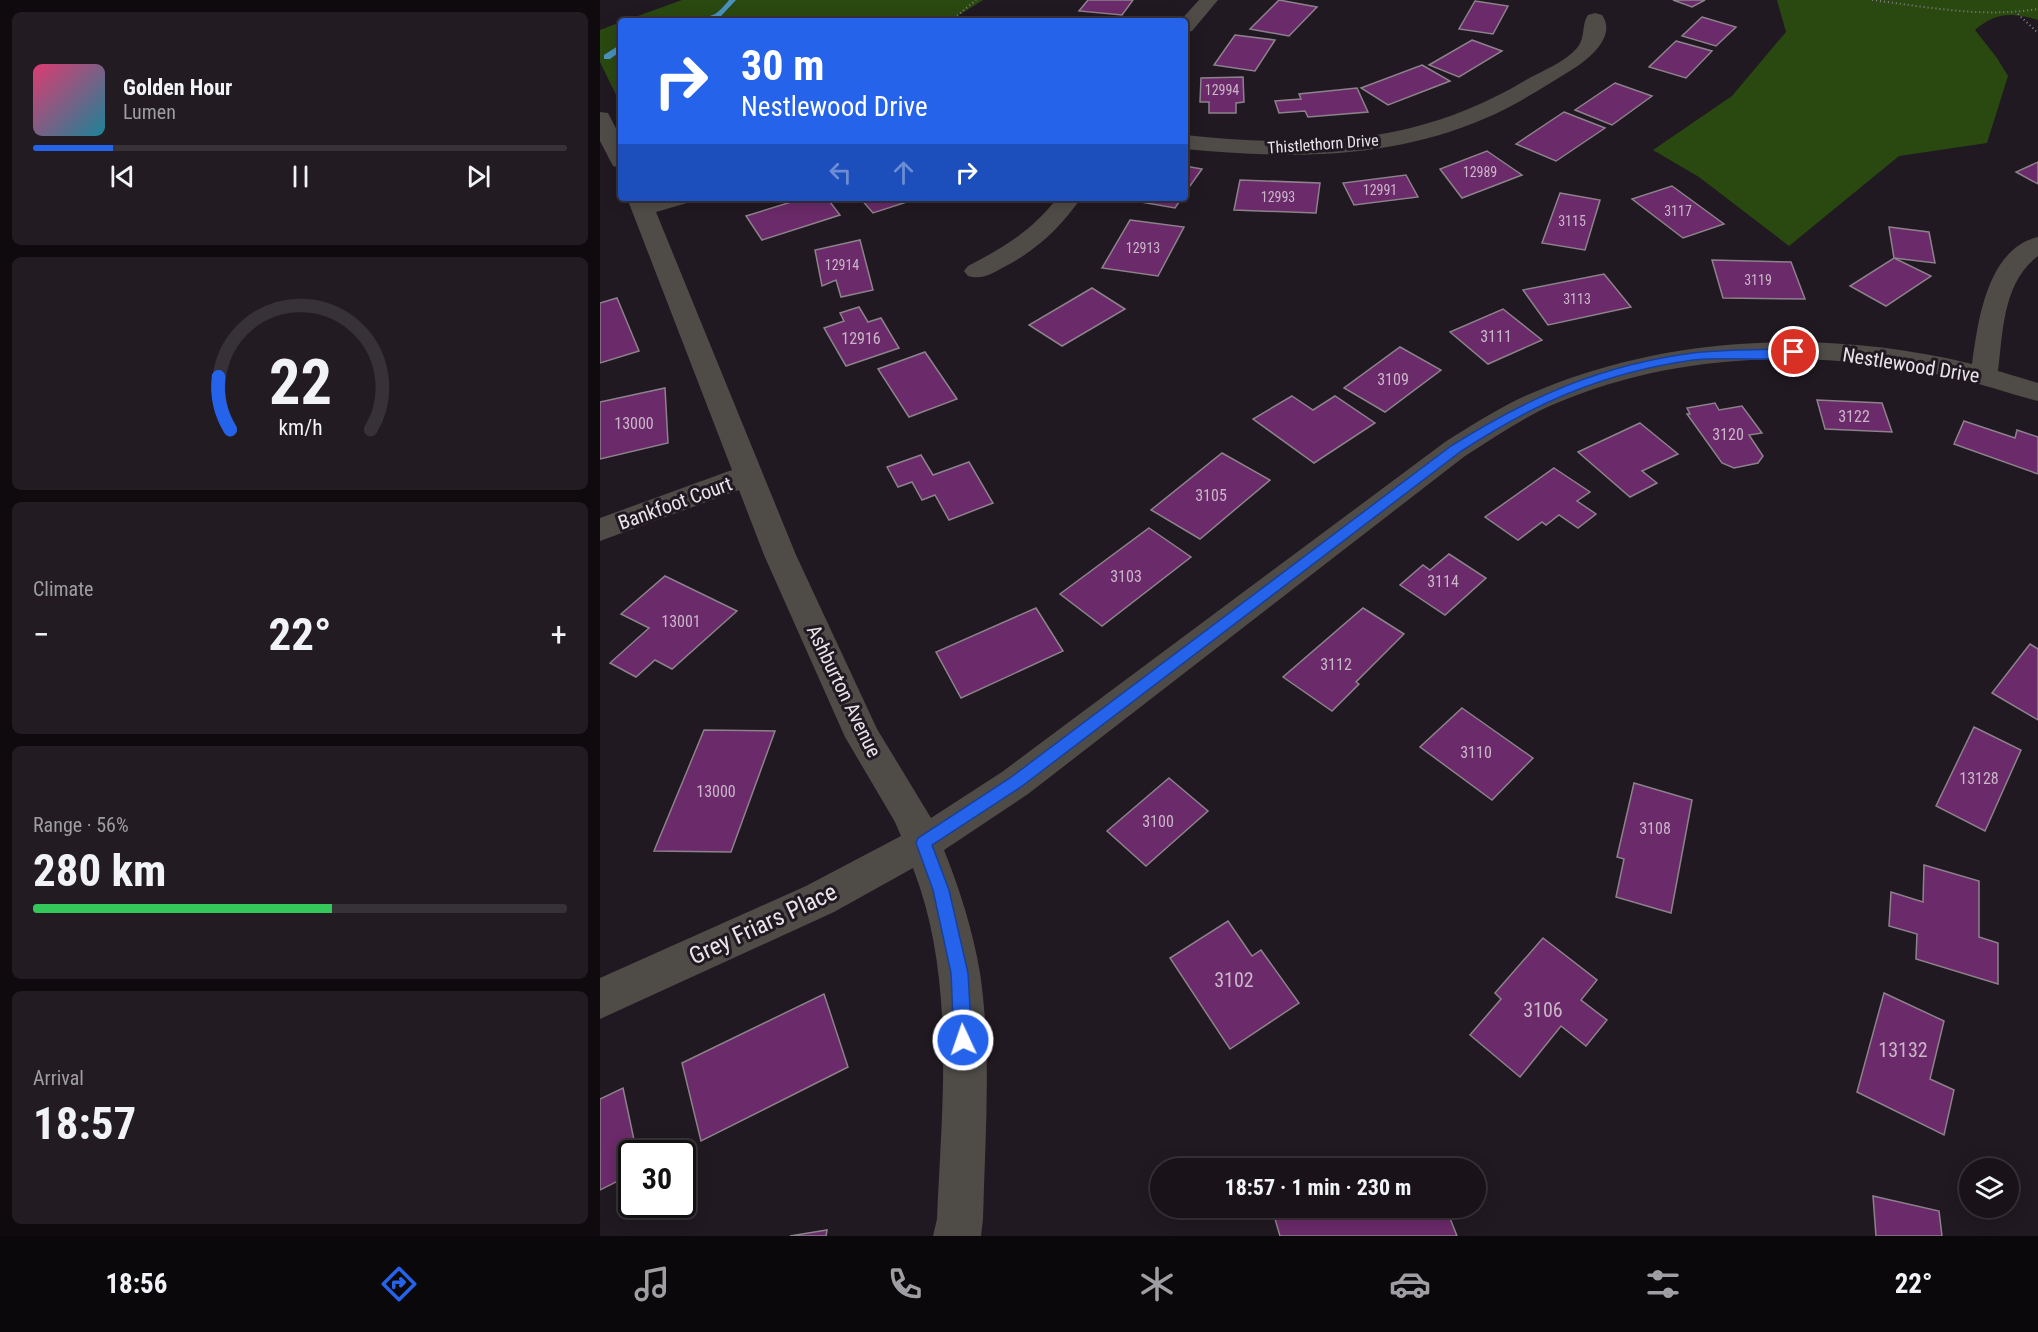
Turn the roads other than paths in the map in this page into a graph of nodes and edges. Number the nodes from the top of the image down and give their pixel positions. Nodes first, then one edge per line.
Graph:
1 (1209, 0) edge
2 (1595, 20) dead end
3 (1188, 24) edge
4 (600, 118) edge
5 (1188, 142) edge
6 (618, 155) edge
7 (656, 201) edge
8 (1067, 201) edge
9 (641, 203) edge
10 (2038, 244) edge
11 (977, 272) dead end
12 (1984, 376) junction
13 (2038, 392) edge
14 (749, 475) junction
15 (600, 530) edge
16 (924, 843) junction
17 (600, 999) edge
18 (957, 1236) edge

1 - 3 street
2 - 5 street, Thistlethorn Drive
4 - 6 street
7 - 9 street
8 - 11 street
9 - 14 street, Ashburton Avenue
10 - 12 street
12 - 13 street, Nestlewood Drive
12 - 16 street, Nestlewood Drive
14 - 15 street, Bankfoot Court
14 - 16 street, Ashburton Avenue
16 - 17 street, Grey Friars Place
16 - 18 street, Ashburton Avenue

